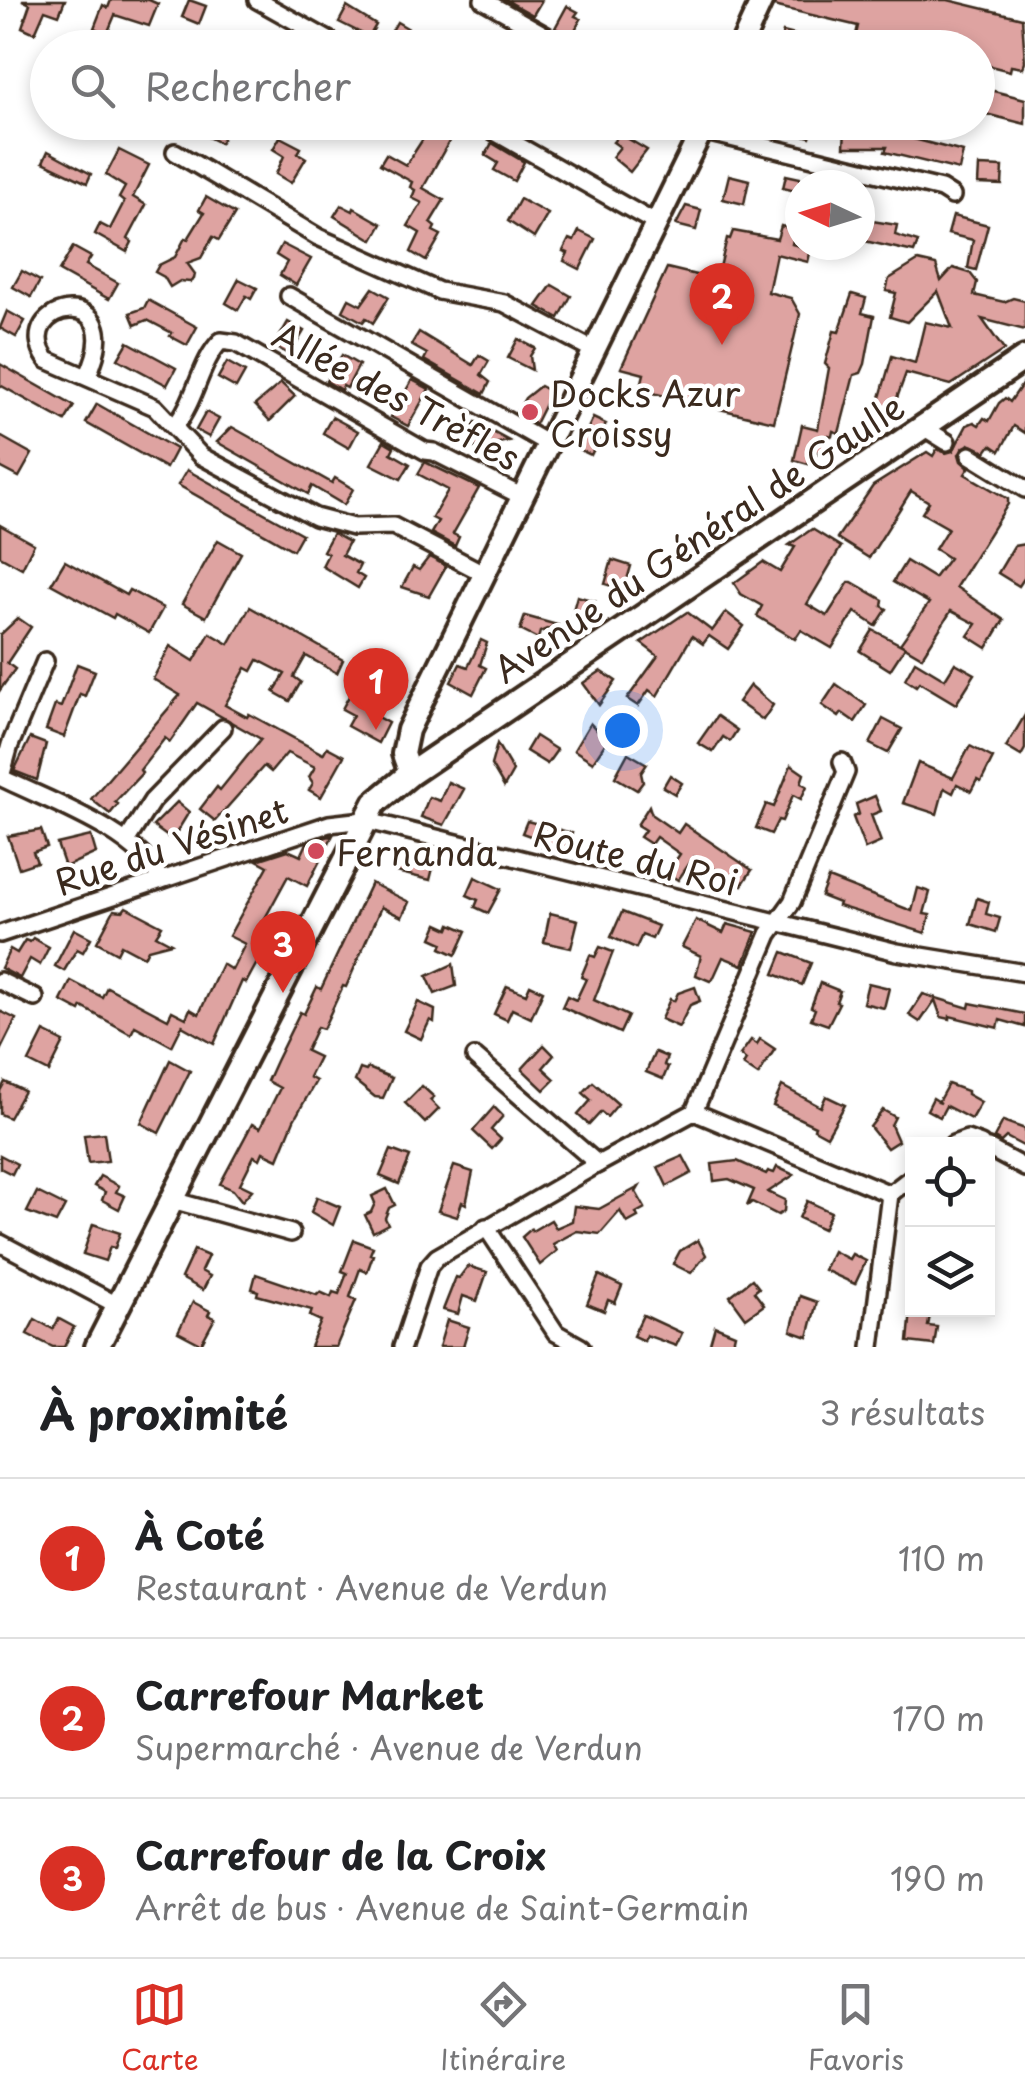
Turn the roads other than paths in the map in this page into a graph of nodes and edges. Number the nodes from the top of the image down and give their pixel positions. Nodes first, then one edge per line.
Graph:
1 (257, 0) edge
2 (482, 0) edge
3 (762, 0) edge
4 (311, 30) edge
5 (536, 30) edge
6 (748, 30) edge
7 (509, 140) edge
8 (694, 140) edge
9 (739, 140) edge
10 (175, 152) dead end
11 (952, 196) dead end
12 (657, 224) junction
13 (289, 296) dead end
14 (595, 352) junction
15 (1025, 358) edge
16 (87, 377) junction
17 (175, 426) junction
18 (923, 427) junction
19 (947, 442) dead end
20 (548, 444) junction
21 (970, 455) dead end
22 (1025, 488) edge
23 (523, 497) junction
24 (485, 574) junction
25 (45, 661) dead end
26 (223, 728) dead end
27 (842, 762) dead end
28 (410, 774) junction
29 (1, 777) edge
30 (364, 820) junction
31 (127, 840) junction
32 (161, 880) junction
33 (778, 922) junction
34 (0, 934) edge
35 (1025, 973) edge
36 (0, 980) edge
37 (36, 998) dead end
38 (475, 1057) dead end
39 (694, 1112) junction
40 (995, 1152) edge
41 (598, 1164) junction
42 (1025, 1168) edge
43 (905, 1182) edge
44 (890, 1194) junction
45 (172, 1200) junction
46 (486, 1227) junction
47 (292, 1233) dead end
48 (0, 1243) edge
49 (117, 1305) junction
50 (97, 1347) edge
51 (402, 1347) edge
52 (581, 1347) edge
53 (871, 1347) edge

1 - 4 street
2 - 5 street
3 - 6 street
7 - 12 street
8 - 12 street
9 - 11 street
10 - 14 street
12 - 14 street
13 - 20 street
14 - 20 street
15 - 18 main road, Avenue du Général de Gaulle
16 - 16 street
16 - 17 street
17 - 23 street, Allée des Trèfles
17 - 24 street
18 - 19 street
18 - 28 main road, Avenue du Général de Gaulle
20 - 23 street
21 - 22 street
23 - 24 street
24 - 28 street
25 - 29 street
26 - 31 street
27 - 33 street, Route du Roi
28 - 30 main road, Avenue du Général de Gaulle
29 - 31 street
30 - 32 street, Rue du Vésinet
30 - 33 street, Route du Roi
30 - 45 main road, Avenue du Général de Gaulle
31 - 32 street
32 - 34 street, Rue du Vésinet
33 - 35 street, Route du Roi
33 - 39 street
36 - 37 street
38 - 41 street
39 - 41 street
39 - 44 street
40 - 42 street
41 - 46 street
43 - 44 street
44 - 53 street
45 - 47 street
45 - 49 main road, Avenue du Général de Gaulle
46 - 51 street
46 - 52 street
48 - 49 street
49 - 50 main road, Avenue du Général de Gaulle

